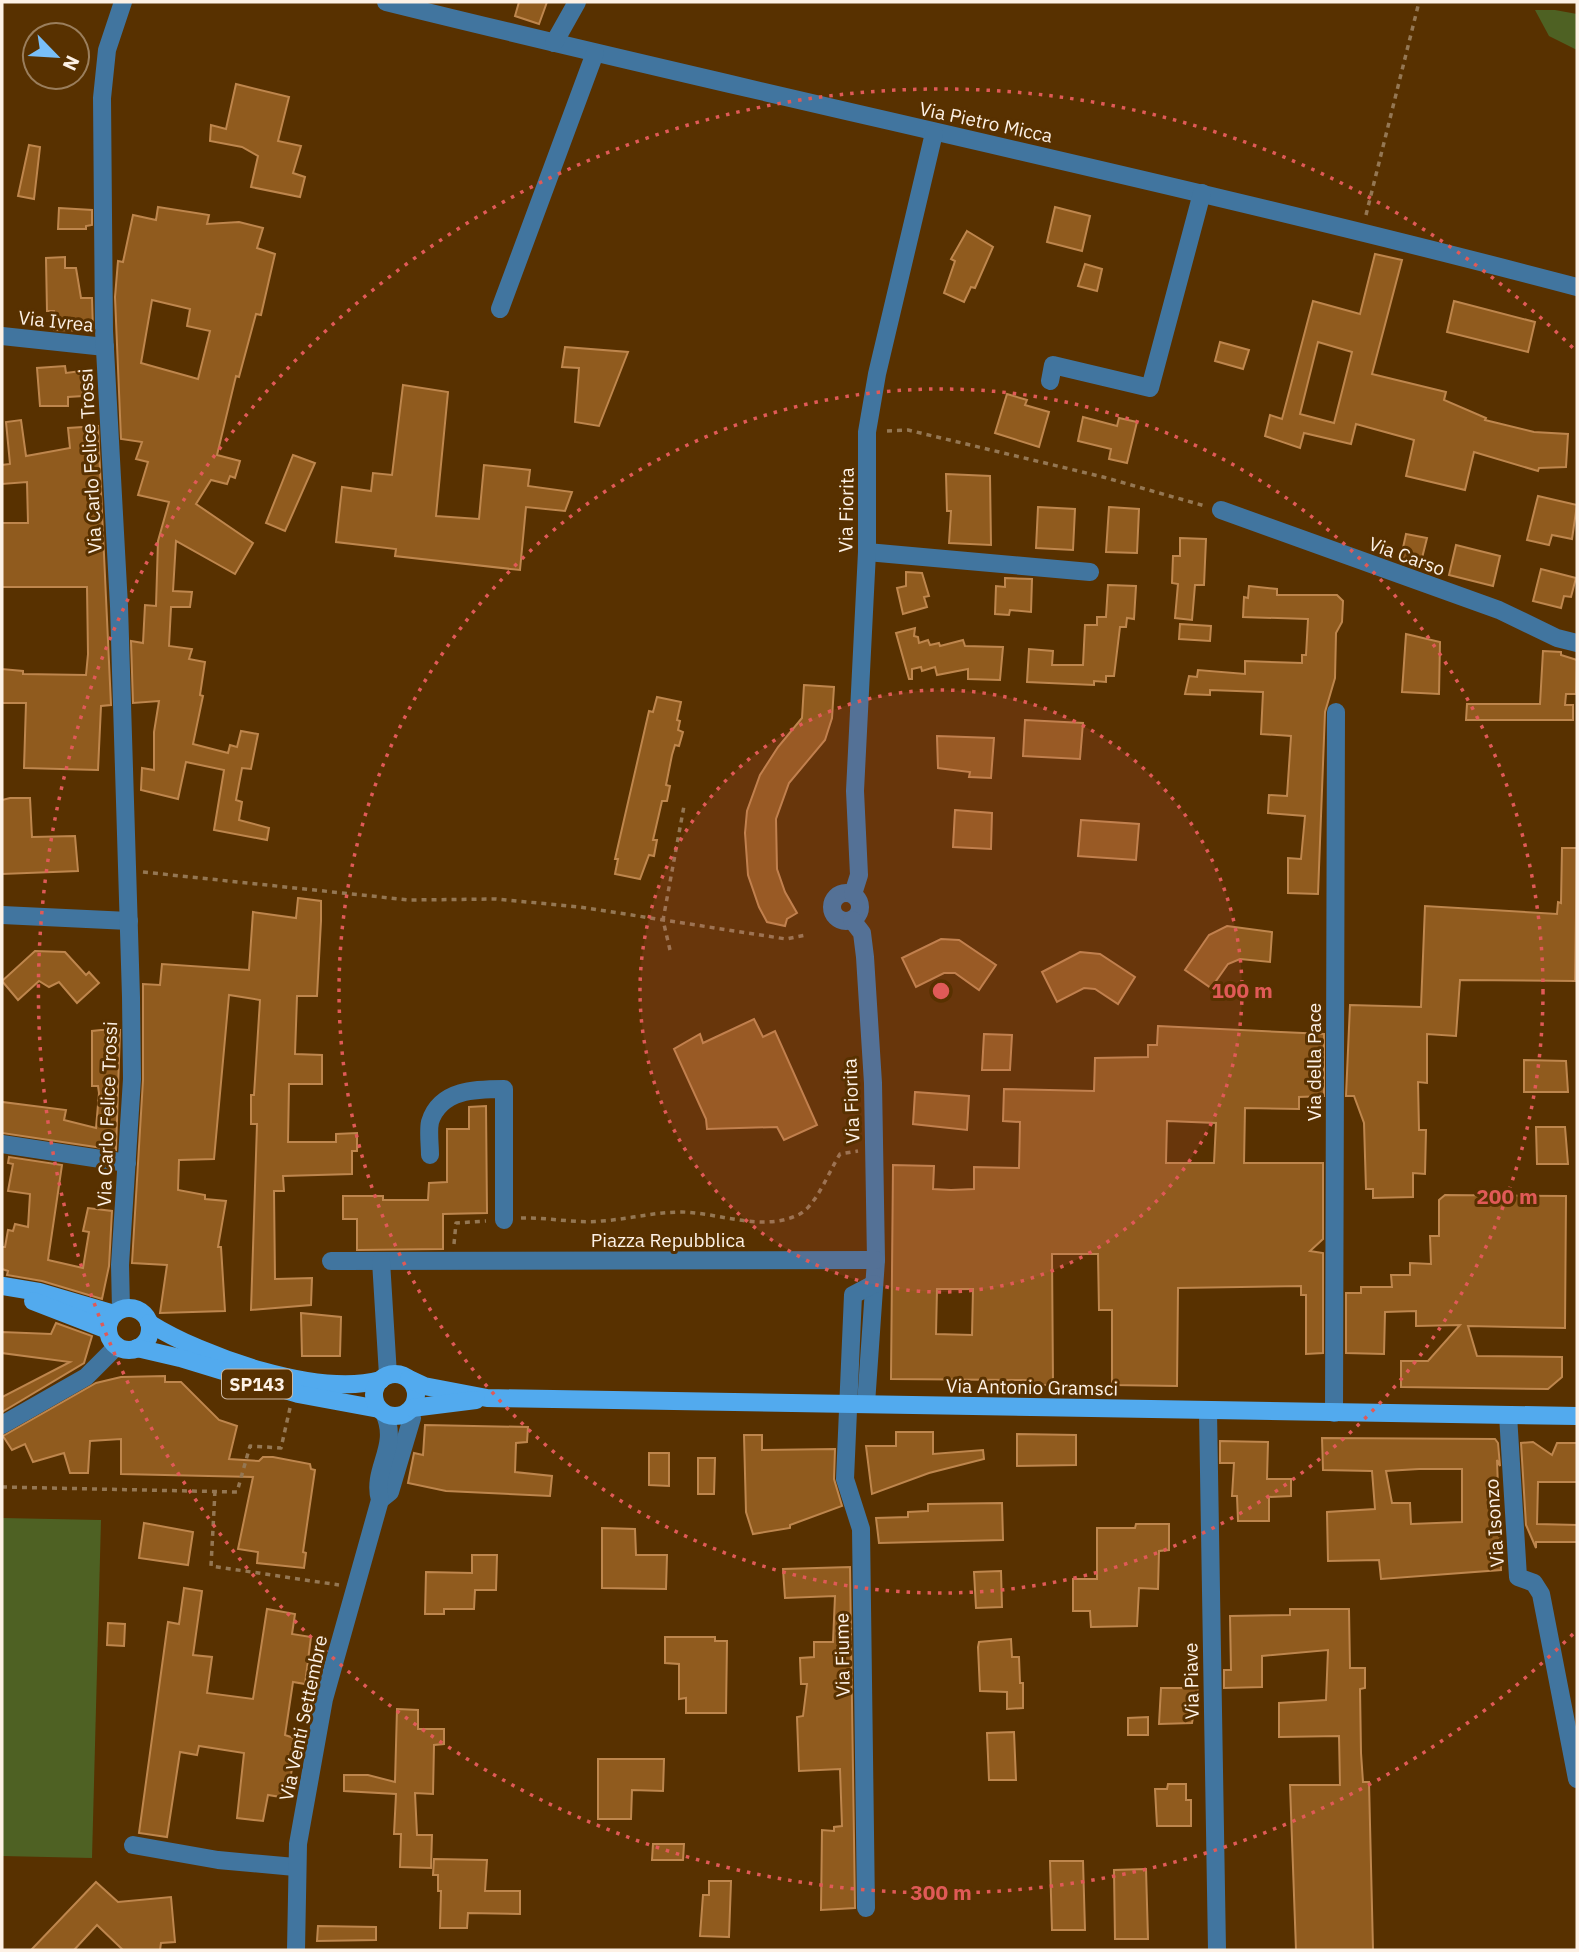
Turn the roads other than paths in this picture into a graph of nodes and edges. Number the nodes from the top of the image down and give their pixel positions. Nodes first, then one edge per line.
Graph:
1 (123, 2) edge
2 (386, 2) edge
3 (577, 2) edge
4 (554, 43) junction
5 (596, 53) junction
6 (934, 133) junction
7 (1202, 193) junction
8 (1577, 287) edge
9 (500, 309) dead end
10 (2, 336) edge
11 (105, 347) junction
12 (1049, 381) dead end
13 (1221, 510) road end
14 (867, 552) junction
15 (1090, 572) dead end
16 (1577, 643) edge
17 (1336, 712) dead end
18 (2, 915) edge
19 (129, 921) junction
20 (2, 1144) edge
21 (430, 1154) dead end
22 (127, 1163) junction
23 (504, 1220) road end
24 (876, 1260) junction
25 (331, 1261) dead end
26 (381, 1261) junction
27 (874, 1284) junction
28 (2, 1286) edge
29 (114, 1317) junction
30 (149, 1323) junction
31 (117, 1346) junction
32 (137, 1348) junction
33 (384, 1378) junction
34 (409, 1379) junction
35 (487, 1398) junction
36 (847, 1404) junction
37 (866, 1404) junction
38 (411, 1409) junction
39 (381, 1411) junction
40 (1208, 1412) junction
41 (1334, 1413) junction
42 (1508, 1415) junction
43 (1577, 1416) edge
44 (2, 1425) edge
45 (380, 1500) junction
46 (1570, 1701) edge
47 (1577, 1779) edge
48 (133, 1845) dead end
49 (295, 1867) junction
50 (866, 1908) dead end
51 (296, 1950) edge
52 (1217, 1950) edge

1 - 11 street, Via Carlo Felice Trossi
2 - 4 street, Via Pietro Micca
3 - 4 street
4 - 5 street, Via Pietro Micca
5 - 6 street, Via Pietro Micca
5 - 9 street
6 - 7 street, Via Pietro Micca
6 - 14 street, Via Fiorita
7 - 8 street, Via Pietro Micca
7 - 12 street
10 - 11 street, Via Ivrea
11 - 19 street, Via Carlo Felice Trossi
13 - 16 street, Via Carso
14 - 15 street
14 - 24 street, Via Fiorita
17 - 41 street, Via della Pace
18 - 19 street
19 - 22 street, Via Carlo Felice Trossi
20 - 22 street
21 - 23 street
22 - 29 street, Via Carlo Felice Trossi
24 - 26 street, Piazza Repubblica
24 - 27 street, Via Fiorita
25 - 26 street, Piazza Repubblica
26 - 33 street
27 - 36 street
27 - 37 street, Via Fiorita
28 - 29 main road, SP143
29 - 30 main road, SP143
29 - 31 main road
30 - 32 main road
30 - 33 main road, SP143
31 - 32 main road, SP143
31 - 44 street
32 - 39 main road, SP143
33 - 34 main road, SP143
33 - 39 main road
34 - 35 main road, Via Antonio Gramsci / SP143
34 - 38 main road
35 - 36 main road, Via Antonio Gramsci
35 - 38 main road, Via Antonio Gramsci / SP143
36 - 37 main road, Via Antonio Gramsci
36 - 50 street, Via Fiume
37 - 40 main road, Via Antonio Gramsci
38 - 39 main road, SP143
38 - 45 street, Via Venti Settembre
39 - 45 street, Via Venti Settembre
40 - 41 main road, Via Antonio Gramsci
40 - 52 street, Via Piave
41 - 42 main road, Via Antonio Gramsci
42 - 43 main road, Via Antonio Gramsci
42 - 46 street, Via Isonzo
45 - 49 street, Via Venti Settembre
46 - 47 street, Via Isonzo
48 - 49 street
49 - 51 street, Via Venti Settembre

